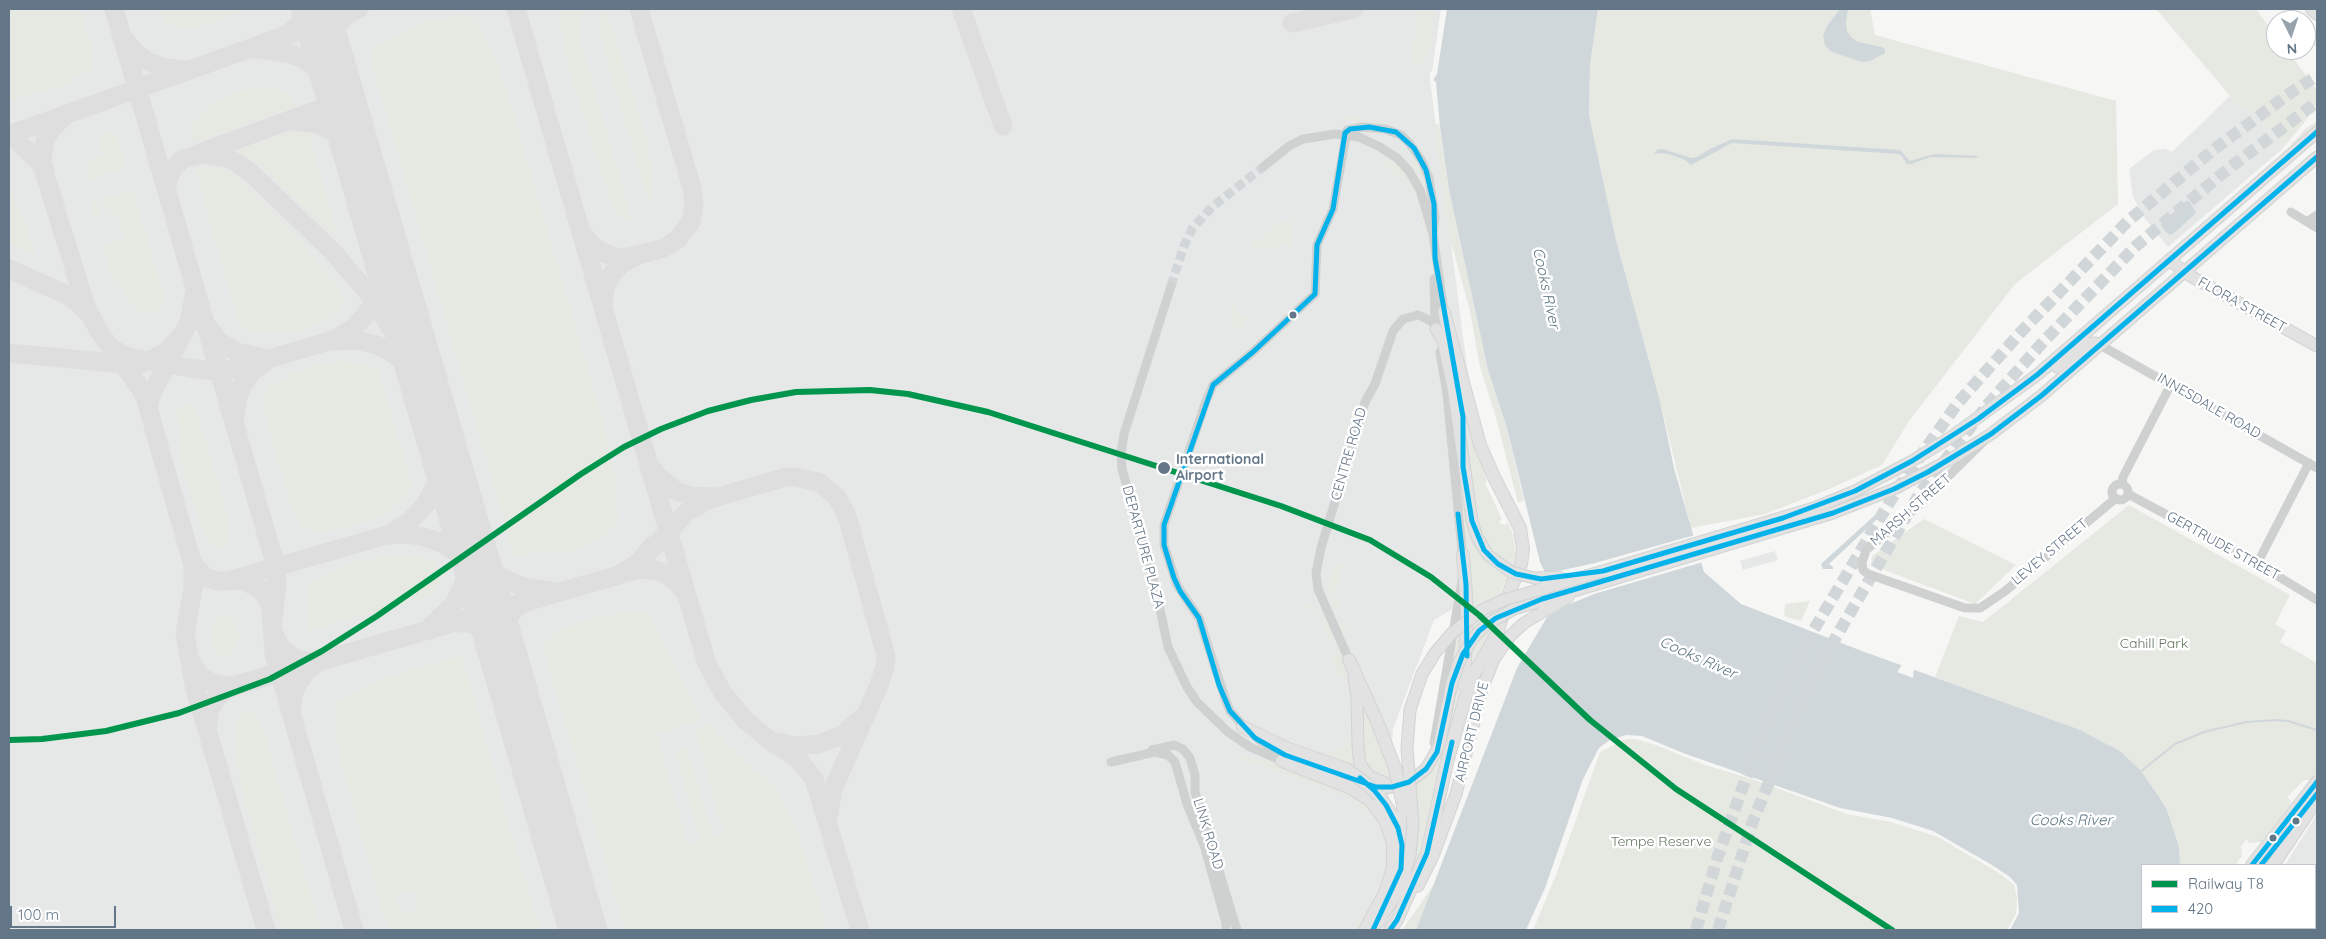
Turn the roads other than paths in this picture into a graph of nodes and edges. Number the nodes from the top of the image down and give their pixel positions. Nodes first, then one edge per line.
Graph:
1 (2312, 9) edge
2 (2317, 14) edge
3 (2316, 134) edge
4 (2317, 157) edge
5 (1263, 167) tunnel mouth
6 (2291, 212) dead end
7 (2317, 215) edge
8 (2307, 222) junction
9 (2317, 228) edge
10 (1433, 234) junction
11 (1435, 258) junction
12 (2169, 260) junction
13 (2185, 272) junction
14 (1171, 286) tunnel mouth
15 (1444, 312) junction
16 (1436, 328) junction
17 (2100, 345) junction
18 (2317, 346) edge
19 (2171, 384) junction
20 (2001, 403) junction
21 (1991, 434) junction
22 (2313, 466) edge
23 (1463, 467) junction
24 (2122, 484) junction
25 (2128, 494) junction
26 (2116, 498) junction
27 (1735, 537) junction
28 (1463, 555) junction
29 (2257, 564) junction
30 (1605, 575) junction
31 (2317, 600) edge
32 (1984, 606) joint
33 (1350, 660) junction
34 (1240, 724) joint
35 (1145, 753) junction
36 (1282, 754) junction
37 (1448, 759) junction
38 (1111, 762) dead end
39 (1302, 768) junction
40 (1418, 776) junction
41 (2317, 782) edge
42 (1378, 791) junction
43 (2317, 798) edge
44 (1407, 852) junction
45 (2253, 864) edge
46 (2274, 864) edge
47 (1401, 869) junction
48 (1393, 925) edge
49 (1376, 927) edge
50 (1226, 930) edge
51 (1237, 930) edge
52 (1365, 930) edge

1 - 2 highway
3 - 12 main road, MARSH STREET
4 - 13 main road, MARSH STREET
5 - 10 street, bridge
6 - 8 street
7 - 8 street
8 - 9 street
10 - 11 street
10 - 34 street
11 - 15 street
11 - 16 street
12 - 13 main road, FLORA STREET
12 - 20 main road, MARSH STREET
13 - 17 main road, MARSH STREET
13 - 18 main road, FLORA STREET
14 - 36 street, DEPARTURE PLAZA
15 - 23 main road
15 - 37 highway
16 - 23 main road
16 - 28 street
16 - 33 street, CENTRE ROAD
17 - 19 street, INNESDALE ROAD
17 - 20 main road
17 - 21 main road, MARSH STREET
19 - 22 street, INNESDALE ROAD
19 - 24 street
20 - 27 main road, MARSH STREET
21 - 27 main road, MARSH STREET
21 - 32 street, MARSH STREET
22 - 29 street
23 - 30 main road, bridge
24 - 25 street
24 - 26 street
25 - 26 street
25 - 29 street, GERTRUDE STREET
26 - 32 street, LEVEY STREET
27 - 30 main road, MARSH STREET
28 - 37 highway
28 - 40 street
29 - 31 street, GERTRUDE STREET
30 - 40 main road, bridge
30 - 44 main road, bridge
30 - 48 main road, AIRPORT DRIVE
33 - 40 main road
33 - 44 highway, bridge
34 - 36 highway
35 - 38 street, LINK ROAD
35 - 50 street, LINK ROAD
35 - 51 street, LINK ROAD
36 - 39 highway
36 - 42 highway, bridge
37 - 48 highway
39 - 42 main road
39 - 52 highway
40 - 42 main road
41 - 45 highway
42 - 47 highway
43 - 46 highway
44 - 47 highway
44 - 49 main road
47 - 49 highway

